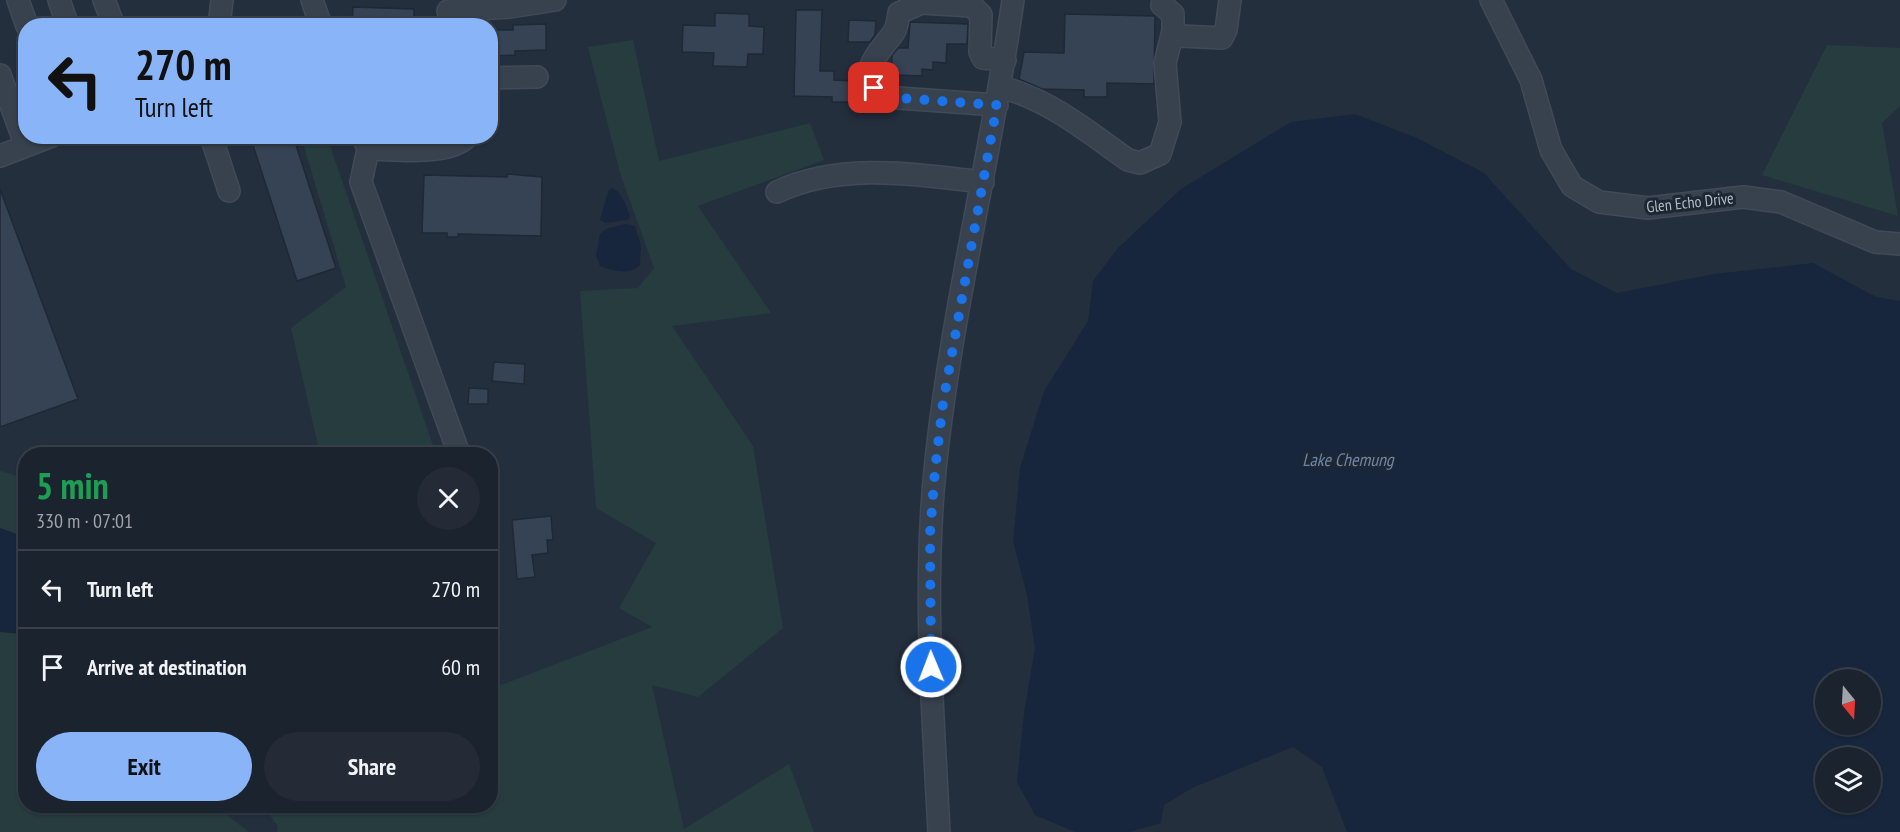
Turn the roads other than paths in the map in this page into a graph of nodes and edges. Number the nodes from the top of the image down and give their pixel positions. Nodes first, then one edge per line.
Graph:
1 (18, 0) edge
2 (59, 0) edge
3 (104, 0) edge
4 (222, 0) edge
5 (312, 0) edge
6 (555, 0) edge
7 (1013, 0) edge
8 (1163, 0) edge
9 (1230, 0) edge
10 (1491, 0) edge
11 (921, 1) edge
12 (447, 12) edge
13 (24, 18) edge
14 (65, 18) edge
15 (111, 18) edge
16 (220, 18) edge
17 (318, 18) edge
18 (1173, 31) junction
19 (1005, 60) junction
20 (0, 75) edge
21 (498, 78) edge
22 (537, 78) dead end
23 (999, 96) junction
24 (18, 124) edge
25 (31, 144) edge
26 (214, 144) edge
27 (365, 144) edge
28 (378, 144) edge
29 (461, 144) edge
30 (26, 146) joint
31 (0, 156) edge
32 (983, 182) junction
33 (229, 191) dead end
34 (777, 192) dead end
35 (1900, 244) edge
36 (457, 447) edge
37 (939, 832) edge

1 - 13 street
2 - 14 street
3 - 15 street
4 - 16 street
5 - 17 street
6 - 12 street
7 - 19 street
8 - 18 street
9 - 18 street
10 - 35 street, Glen Echo Drive
11 - 19 street
11 - 23 street
18 - 23 street
19 - 23 street
20 - 24 street
21 - 22 street
23 - 32 street
25 - 30 street
26 - 33 street
27 - 36 street
28 - 29 street
30 - 31 street
32 - 34 street
32 - 37 street

